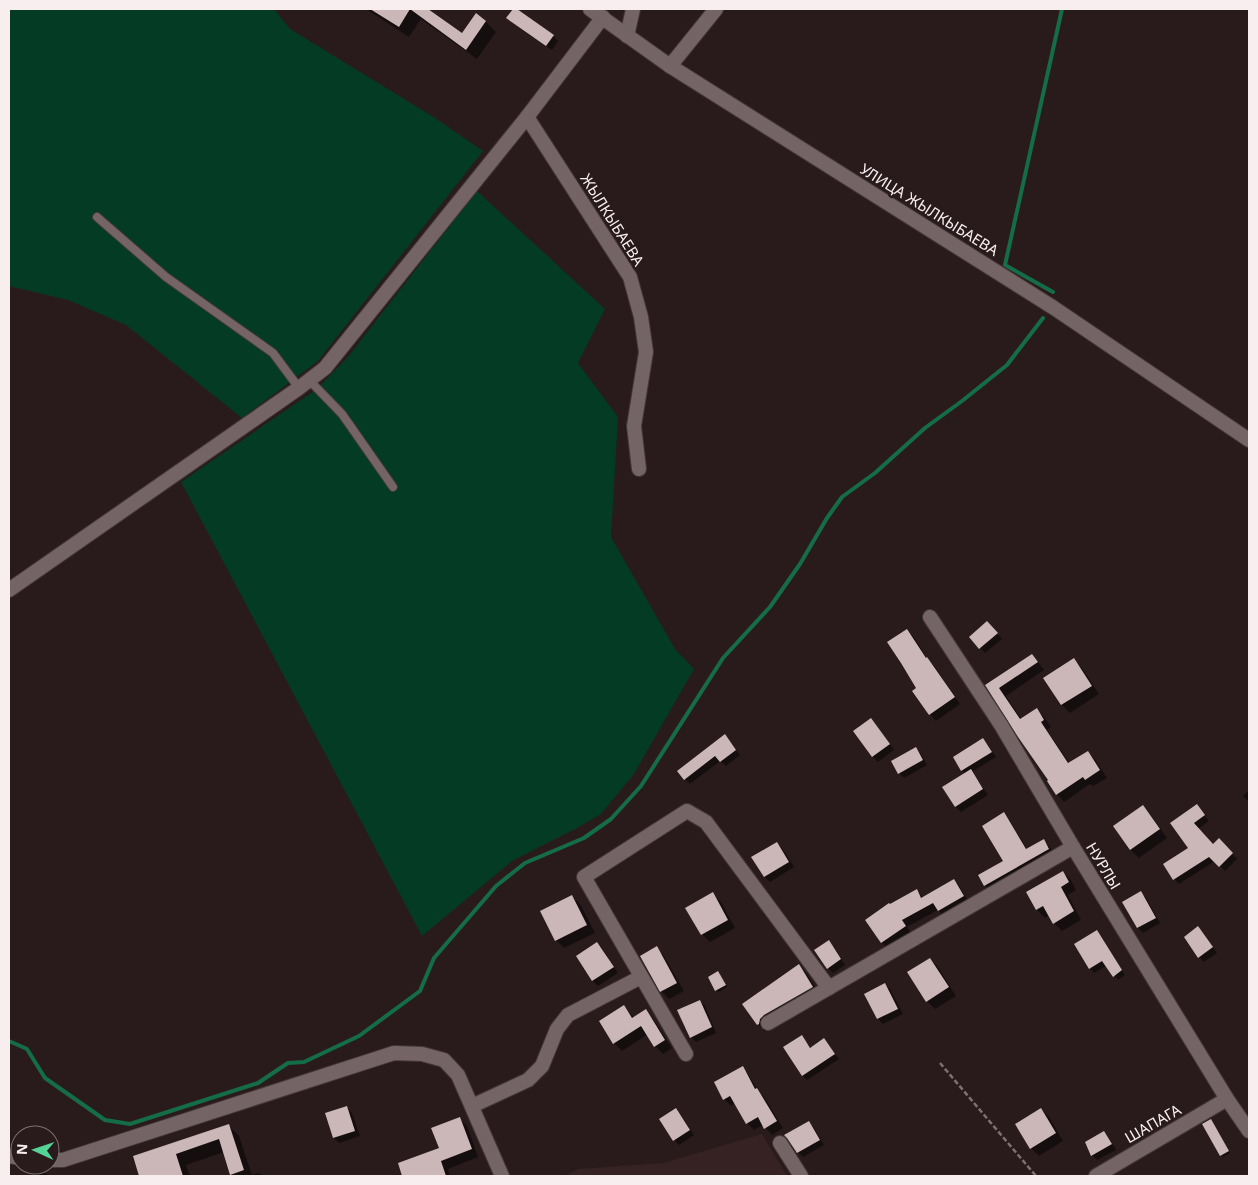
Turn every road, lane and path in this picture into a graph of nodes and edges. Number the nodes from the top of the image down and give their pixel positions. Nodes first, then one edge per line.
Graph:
1 (590, 9) edge
2 (633, 9) edge
3 (716, 9) edge
4 (603, 17) junction
5 (627, 36) junction
6 (670, 66) junction
7 (527, 117) junction
8 (97, 217) dead end
9 (304, 384) junction
10 (1249, 440) edge
11 (639, 469) dead end
12 (393, 487) dead end
13 (9, 590) edge
14 (930, 617) dead end
15 (1073, 847) junction
16 (641, 977) junction
17 (829, 988) junction
18 (768, 1023) dead end
19 (686, 1054) dead end
20 (940, 1062) dead end
21 (1227, 1099) junction
22 (472, 1106) junction
23 (1244, 1116) edge
24 (1249, 1131) edge
25 (780, 1142) dead end
26 (60, 1160) edge
27 (502, 1176) edge
28 (801, 1176) edge
29 (1036, 1176) edge
30 (1096, 1176) edge

1 - 4 street, УЛИЦА ЖЫЛКЫБАЕВА
2 - 5 street
3 - 6 street
4 - 5 street, УЛИЦА ЖЫЛКЫБАЕВА
4 - 7 street
5 - 6 street, УЛИЦА ЖЫЛКЫБАЕВА
6 - 10 street, УЛИЦА ЖЫЛКЫБАЕВА
7 - 9 street
7 - 11 street, ЖЫЛКЫБАЕВА
8 - 9 lane
9 - 12 lane
9 - 13 street
14 - 15 street, НУРЛЫ
15 - 17 street
15 - 21 street, НУРЛЫ
16 - 17 street
16 - 19 street
16 - 22 street
17 - 18 street
20 - 29 path
21 - 23 street, НУРЛЫ
21 - 30 street, ШАПАГА
22 - 26 street
22 - 27 street
23 - 24 street, НУРЛЫ
25 - 28 street

